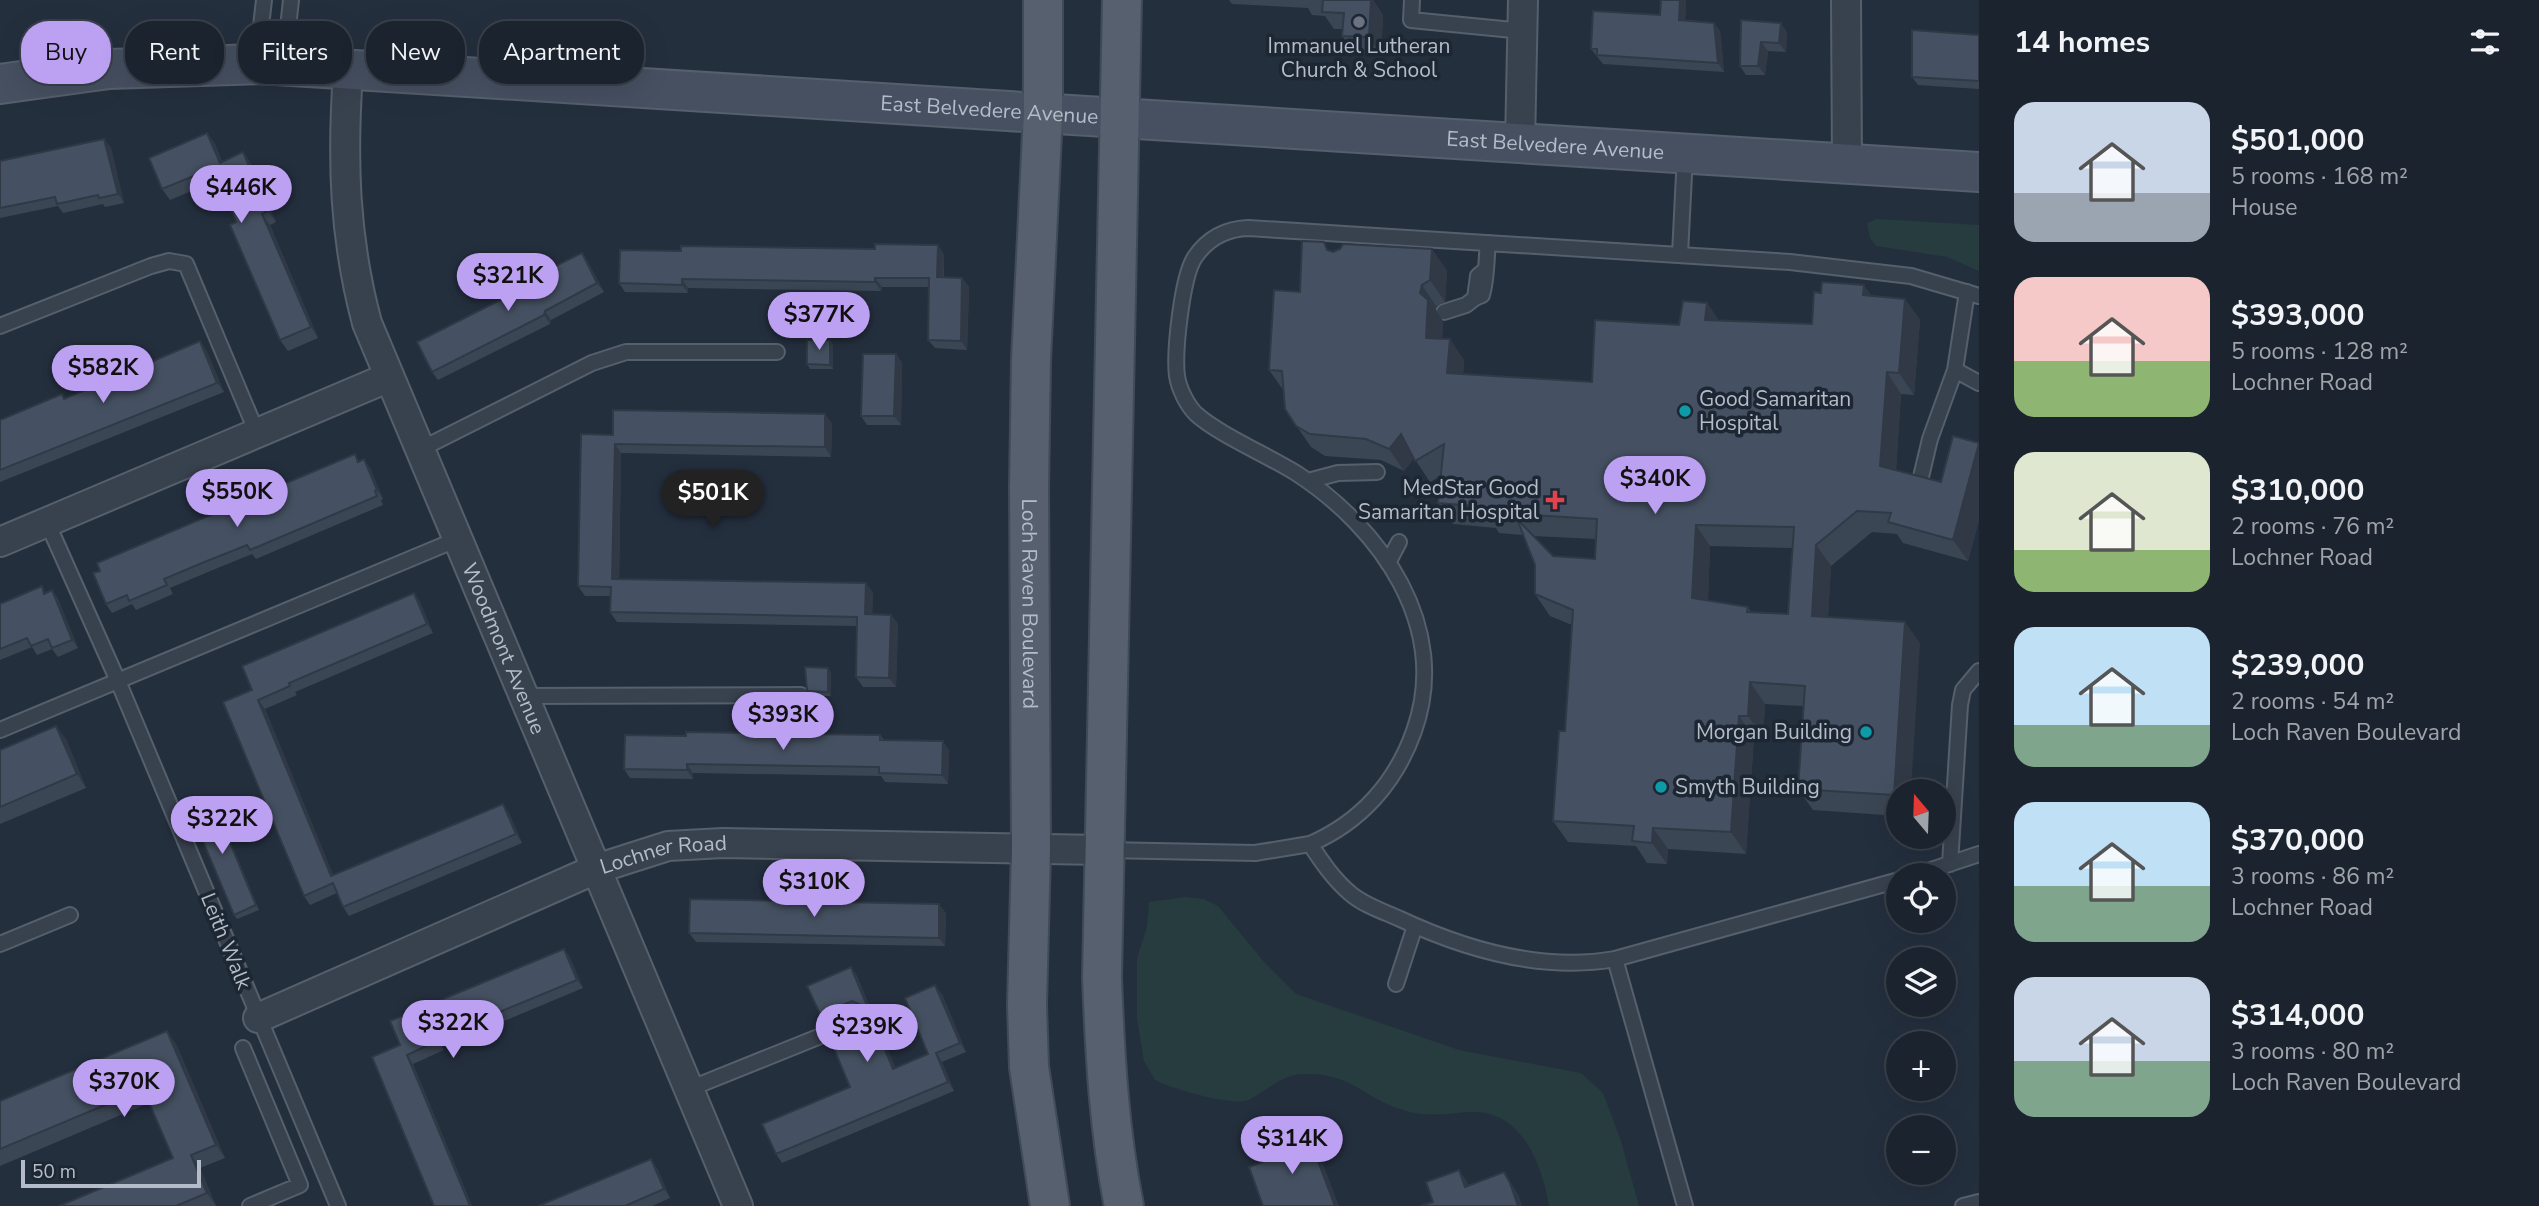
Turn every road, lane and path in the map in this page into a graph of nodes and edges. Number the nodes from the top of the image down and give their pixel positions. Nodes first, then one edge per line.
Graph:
1 (264, 0) edge
2 (291, 0) edge
3 (1043, 0) edge
4 (1122, 0) edge
5 (1412, 0) edge
6 (1523, 0) edge
7 (1846, 0) edge
8 (266, 21) edge
9 (284, 21) edge
10 (1523, 31) junction
11 (238, 66) edge
12 (352, 72) edge
13 (0, 84) edge
14 (347, 84) edge
15 (1043, 113) junction
16 (1118, 120) junction
17 (1520, 144) junction
18 (1685, 154) junction
19 (1847, 164) junction
20 (1979, 172) edge
21 (1350, 234) junction
22 (1488, 243) junction
23 (1349, 252) edge
24 (1680, 254) junction
25 (1973, 294) edge
26 (1444, 312) dead end
27 (0, 326) edge
28 (777, 352) dead end
29 (1955, 370) junction
30 (387, 379) junction
31 (1979, 383) edge
32 (257, 433) junction
33 (419, 450) junction
34 (1377, 472) edge
35 (1308, 481) junction
36 (1920, 481) edge
37 (47, 522) junction
38 (458, 539) junction
39 (0, 542) edge
40 (1399, 542) dead end
41 (1388, 563) junction
42 (1979, 671) edge
43 (118, 681) junction
44 (801, 695) dead end
45 (522, 696) junction
46 (0, 730) edge
47 (1310, 844) junction
48 (1031, 850) junction
49 (1102, 850) junction
50 (1979, 853) edge
51 (1951, 863) edge
52 (1954, 863) edge
53 (596, 869) junction
54 (1886, 884) edge
55 (70, 915) dead end
56 (1415, 926) junction
57 (0, 944) edge
58 (1615, 959) junction
59 (1396, 984) dead end
60 (258, 1018) junction
61 (861, 1019) edge
62 (243, 1048) dead end
63 (689, 1089) junction
64 (1979, 1202) edge
65 (250, 1206) edge
66 (338, 1206) edge
67 (738, 1206) edge
68 (1050, 1206) edge
69 (1124, 1206) edge
70 (1685, 1206) edge
71 (1963, 1206) edge

1 - 8 lane
2 - 9 lane
3 - 15 main road, Loch Raven Boulevard
4 - 16 main road
5 - 10 lane
6 - 10 street
7 - 19 street
10 - 17 street
11 - 13 main road, East Belvedere Avenue
12 - 15 main road, East Belvedere Avenue
14 - 30 street, Woodmont Avenue
15 - 16 main road, East Belvedere Avenue
15 - 48 main road, Loch Raven Boulevard
16 - 17 main road, East Belvedere Avenue
16 - 49 main road
17 - 18 main road, East Belvedere Avenue
18 - 19 main road, East Belvedere Avenue
18 - 24 lane
19 - 20 main road, East Belvedere Avenue
21 - 22 lane
21 - 23 lane
21 - 35 lane
22 - 24 lane
22 - 26 lane
24 - 25 lane
25 - 29 lane
27 - 32 lane
28 - 33 lane
29 - 31 lane
29 - 36 lane
30 - 32 street
30 - 33 street, Woodmont Avenue
32 - 37 street
33 - 38 street, Woodmont Avenue
34 - 35 lane
35 - 41 lane
37 - 39 street
37 - 43 lane, Leith Walk
38 - 43 lane
38 - 45 street, Woodmont Avenue
40 - 41 lane
41 - 47 lane
42 - 51 lane
43 - 46 lane
43 - 60 lane, Leith Walk
44 - 45 lane
45 - 53 street, Woodmont Avenue
47 - 49 lane
47 - 56 lane
48 - 49 street, Lochner Road
48 - 53 street, Lochner Road
48 - 68 main road, Loch Raven Boulevard
49 - 69 main road
50 - 52 lane
53 - 60 street, Lochner Road
53 - 63 street, Woodmont Avenue
54 - 58 lane
55 - 57 lane
56 - 58 lane
56 - 59 lane
58 - 70 lane
60 - 66 lane, Leith Walk
61 - 63 lane
62 - 65 lane
63 - 67 street, Woodmont Avenue
64 - 71 lane

